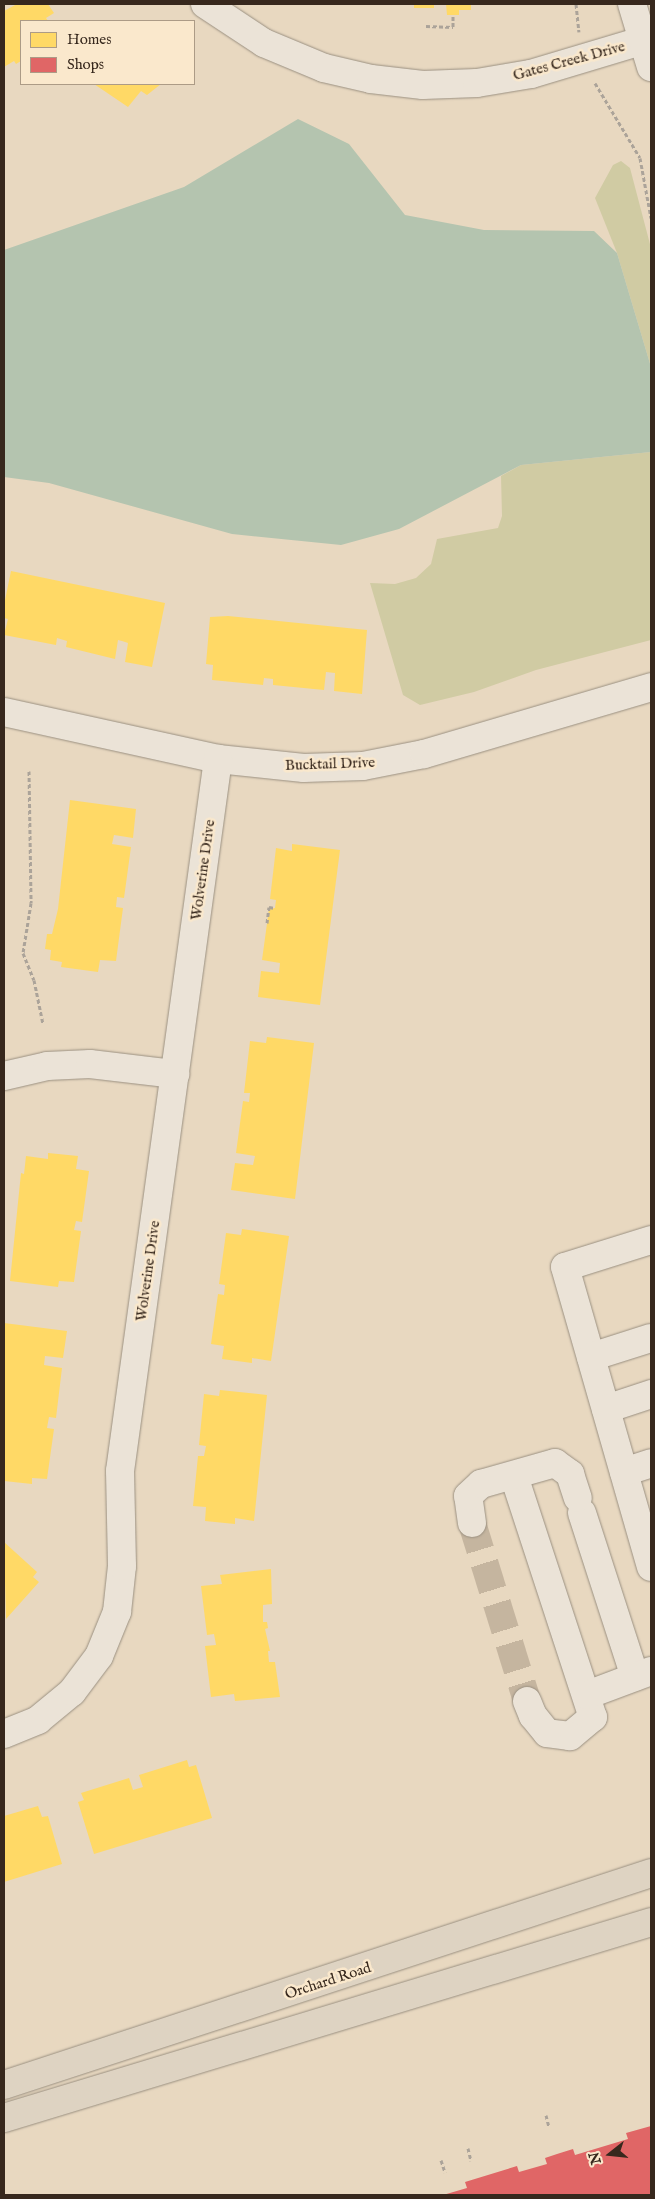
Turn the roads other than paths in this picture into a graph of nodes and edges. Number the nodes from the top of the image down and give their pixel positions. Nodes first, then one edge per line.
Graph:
1 (205, 4) edge
2 (632, 4) edge
3 (647, 40) edge
4 (651, 67) edge
5 (651, 687) edge
6 (4, 712) edge
7 (218, 759) junction
8 (175, 1074) junction
9 (4, 1076) edge
10 (651, 1240) edge
11 (651, 1338) edge
12 (591, 1358) junction
13 (651, 1394) edge
14 (606, 1409) junction
15 (651, 1464) edge
16 (624, 1472) junction
17 (514, 1476) junction
18 (472, 1523) tunnel mouth
19 (651, 1568) edge
20 (643, 1674) edge
21 (587, 1695) junction
22 (527, 1701) tunnel mouth
23 (4, 1734) edge
24 (651, 1873) edge
25 (651, 1922) edge
26 (4, 2086) edge
27 (4, 2118) edge

1 - 3 street, Gates Creek Drive
2 - 3 street
3 - 4 street
5 - 7 street, Bucktail Drive
6 - 7 street, Bucktail Drive
7 - 8 street, Wolverine Drive
8 - 9 street
8 - 23 street, Wolverine Drive
10 - 12 street
11 - 12 street
12 - 14 street
13 - 14 street
14 - 16 street
15 - 16 street
16 - 19 street
17 - 18 street
17 - 20 street
17 - 21 street
20 - 21 street
21 - 22 street
24 - 26 main road, Orchard Road
25 - 27 main road

